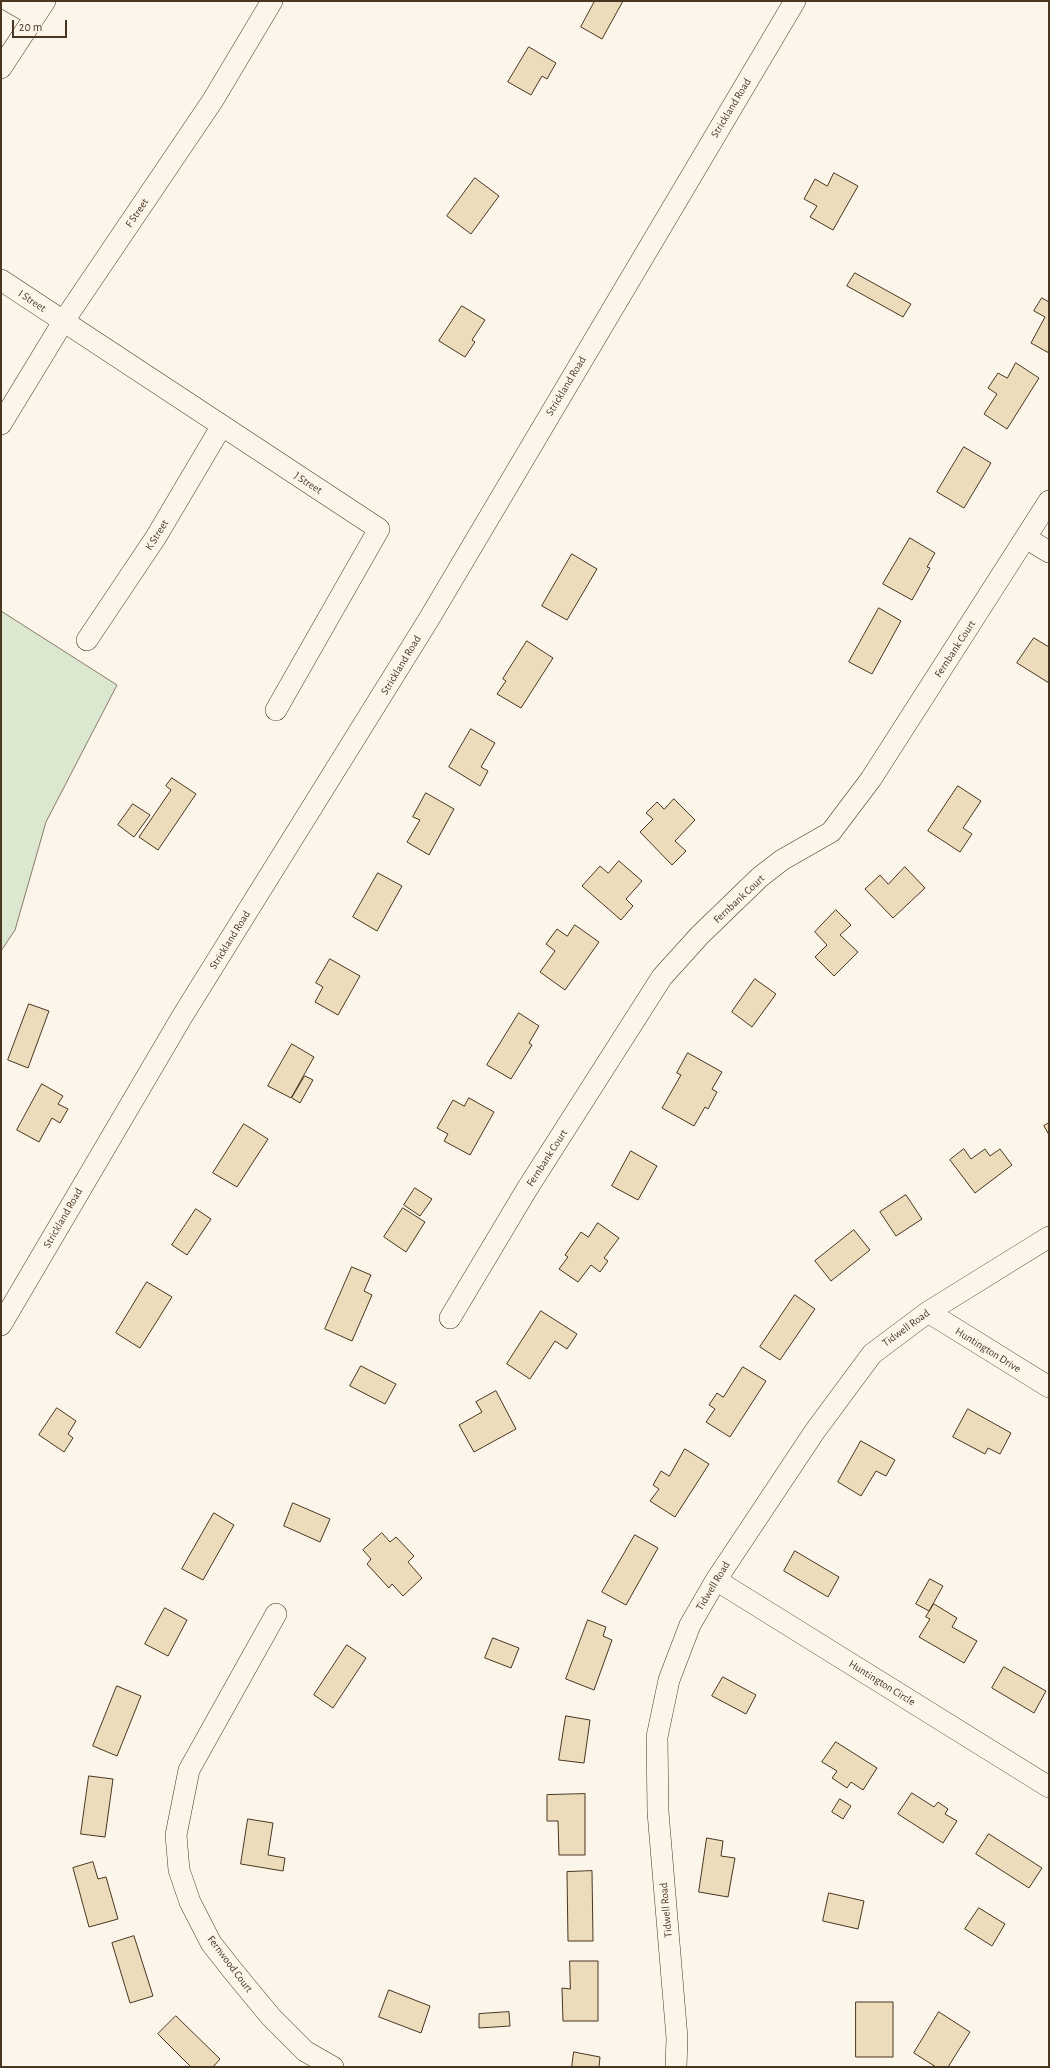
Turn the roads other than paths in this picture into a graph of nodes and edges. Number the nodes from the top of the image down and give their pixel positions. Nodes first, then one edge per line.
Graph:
1 (9, 1) edge
2 (272, 1) edge
3 (795, 1) edge
4 (40, 9) edge
5 (1, 68) edge
6 (1, 280) edge
7 (63, 322) junction
8 (1, 424) edge
9 (221, 427) junction
10 (1049, 501) edge
11 (1026, 538) junction
12 (1049, 552) edge
13 (87, 640) dead end
14 (276, 710) dead end
15 (1049, 1237) edge
16 (928, 1312) junction
17 (450, 1318) dead end
18 (1, 1325) edge
19 (1049, 1387) edge
20 (716, 1580) junction
21 (276, 1614) dead end
22 (1049, 1787) edge
23 (334, 2067) edge
24 (676, 2067) edge

1 - 4 street
2 - 7 street, F Street
3 - 18 street, Strickland Road
4 - 5 street
6 - 7 street, I Street
7 - 8 street, F Street
7 - 9 street, J Street
9 - 13 street, K Street
9 - 14 street, J Street
10 - 11 street, Fernbank Court
11 - 12 street
11 - 17 street, Fernbank Court
15 - 16 street, Tidwell Road
16 - 19 street, Huntington Drive
16 - 20 street, Tidwell Road
20 - 22 street, Huntington Circle
20 - 24 street, Tidwell Road
21 - 23 street, Fernwood Court

